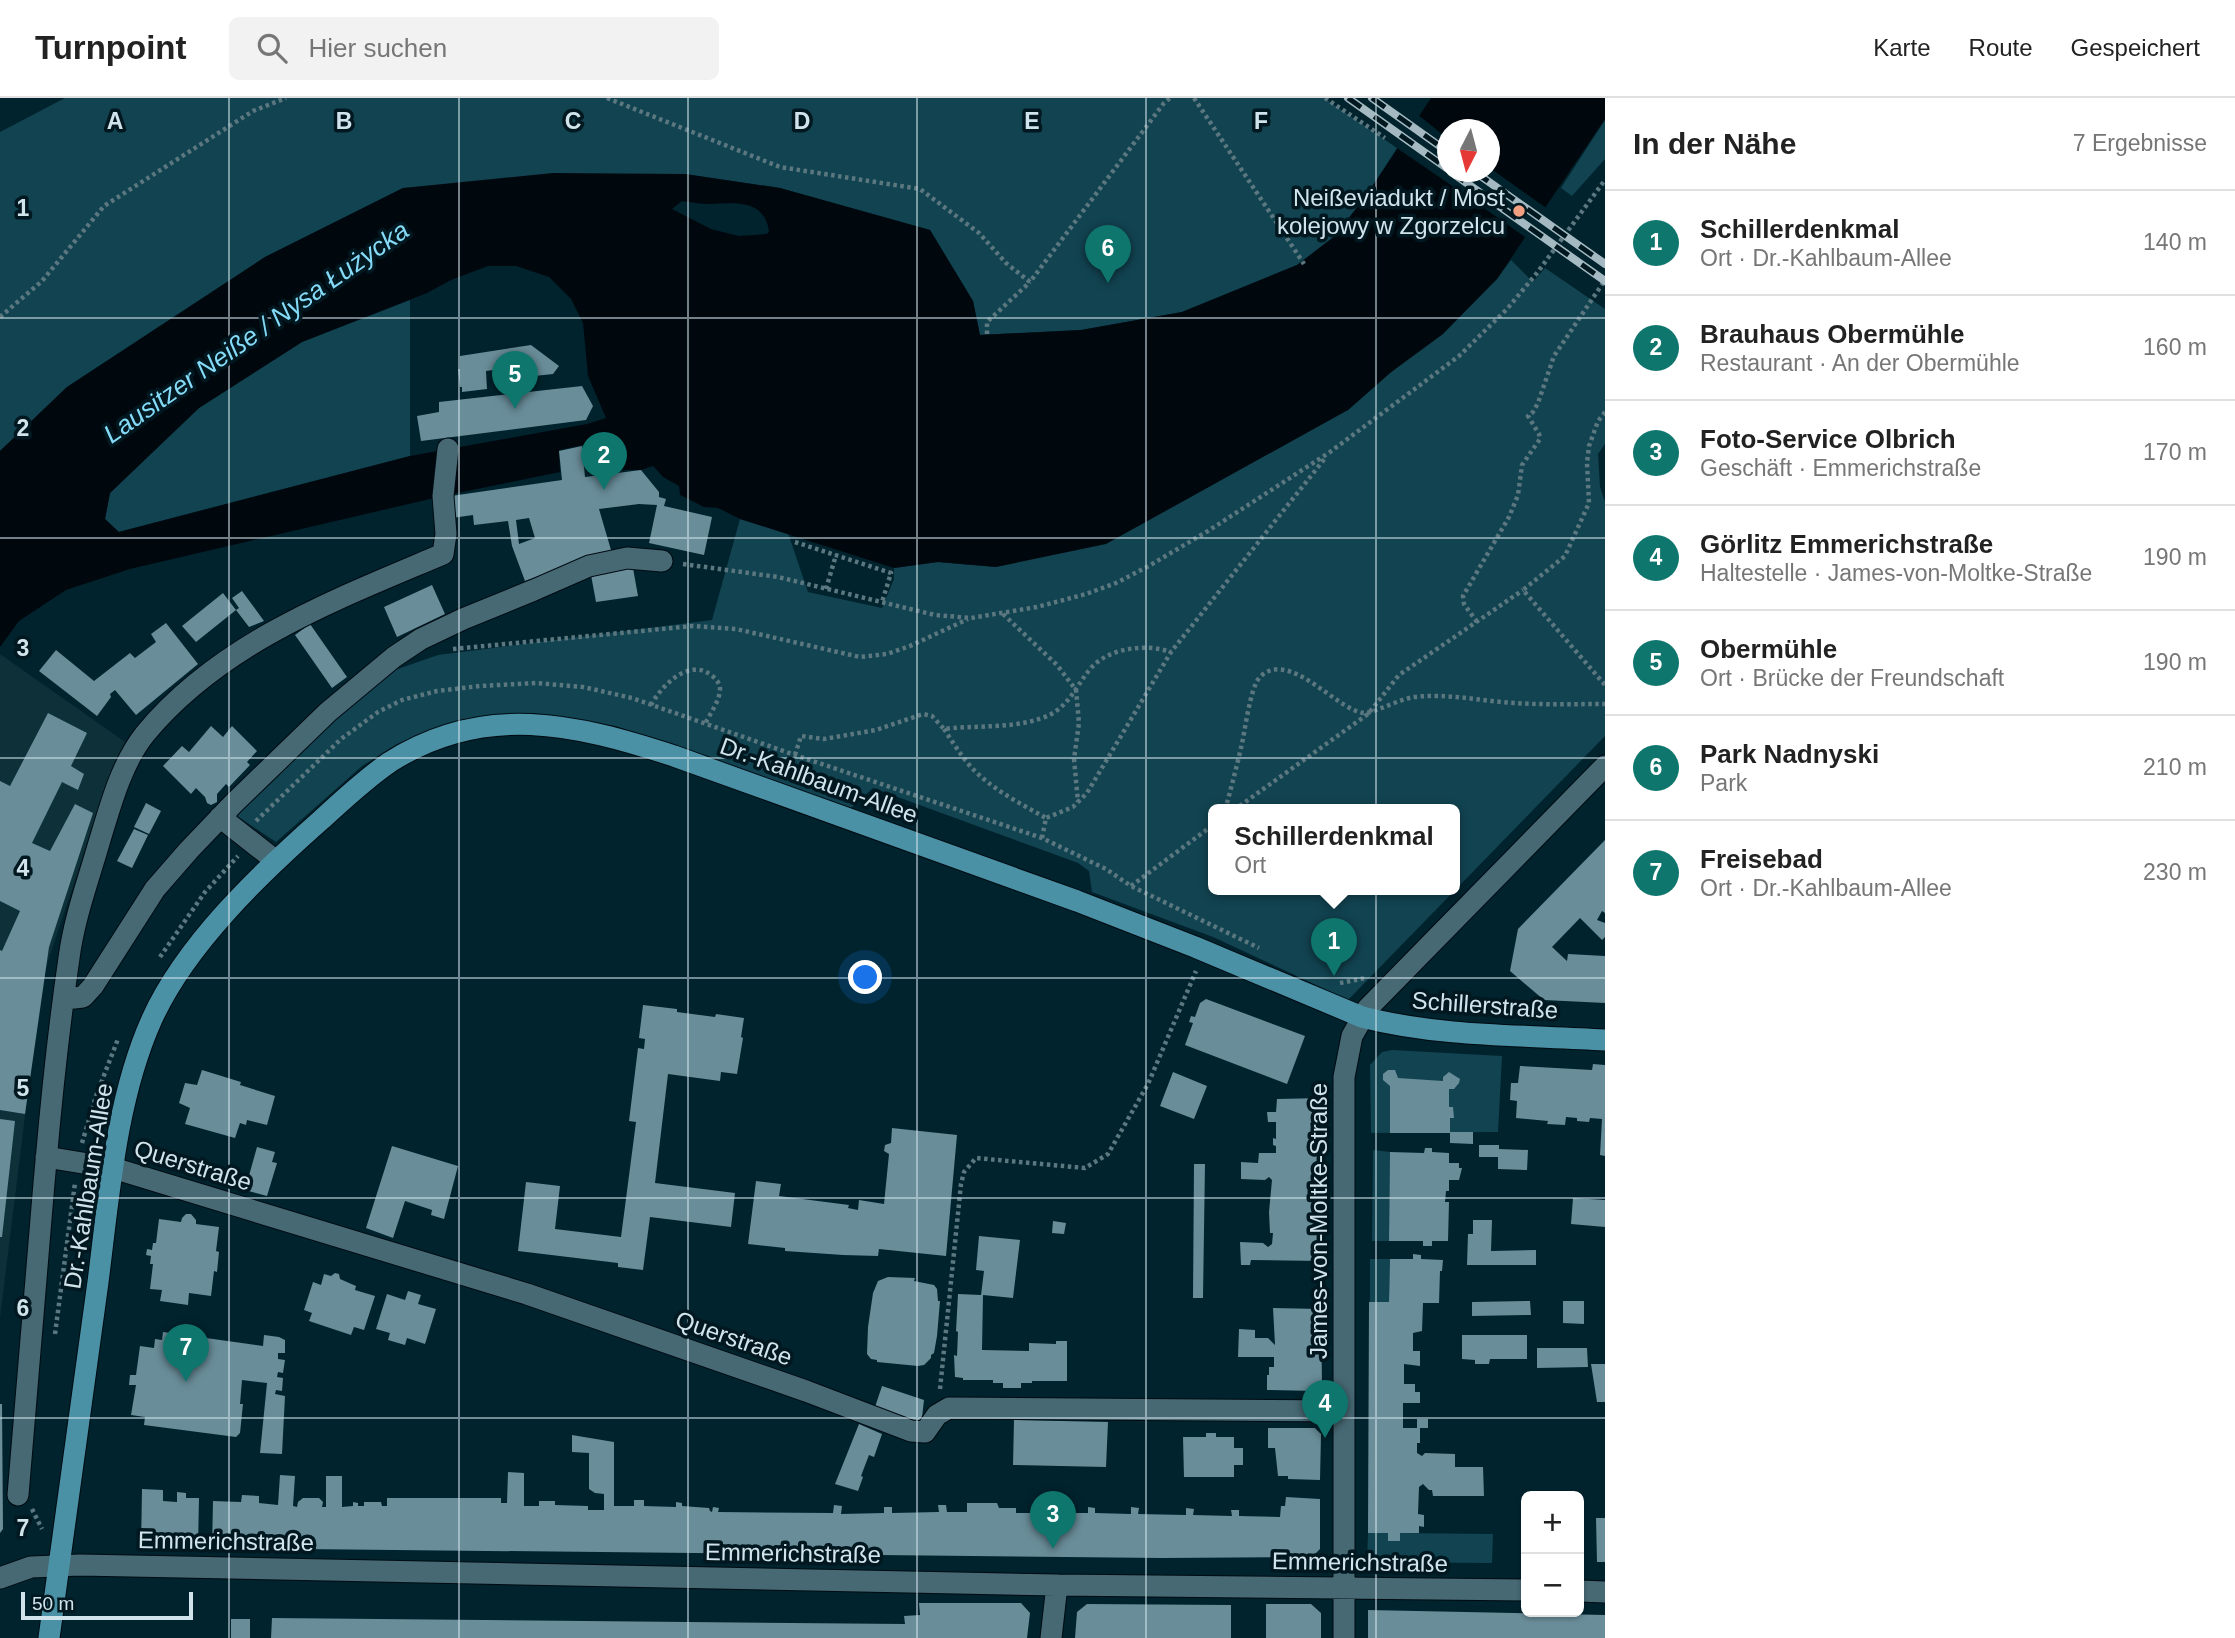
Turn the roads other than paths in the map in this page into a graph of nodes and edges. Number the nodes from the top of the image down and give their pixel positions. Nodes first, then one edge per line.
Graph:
1 (448, 449) dead end
2 (662, 561) road end
3 (1605, 766) edge
4 (220, 817) junction
5 (276, 861) junction
6 (65, 999) junction
7 (1362, 1017) junction
8 (1605, 1040) edge
9 (46, 1157) junction
10 (113, 1168) junction
11 (1344, 1411) junction
12 (19, 1494) dead end
13 (59, 1565) junction
14 (0, 1578) edge
15 (1057, 1585) junction
16 (1344, 1588) junction
17 (1521, 1590) edge
18 (1584, 1591) edge
19 (1605, 1592) edge
20 (49, 1638) edge
21 (1051, 1638) edge
22 (1344, 1638) edge

1 - 6 street
2 - 4 street
3 - 7 street
4 - 5 street
4 - 6 street
5 - 7 main road, Dr.-Kahlbaum-Allee
5 - 10 main road, Dr.-Kahlbaum-Allee
6 - 9 street
7 - 8 main road, Schillerstraße
7 - 11 street, James-von-Moltke-Straße
9 - 10 street
9 - 12 street
10 - 11 street, Querstraße
10 - 13 main road, Dr.-Kahlbaum-Allee
11 - 16 street, James-von-Moltke-Straße
13 - 14 street, Emmerichstraße
13 - 15 street, Emmerichstraße
13 - 20 main road, Dr.-Kahlbaum-Allee
15 - 16 street, Emmerichstraße
15 - 21 street
16 - 17 street, Emmerichstraße
16 - 22 street, James-von-Moltke-Straße
18 - 19 street

